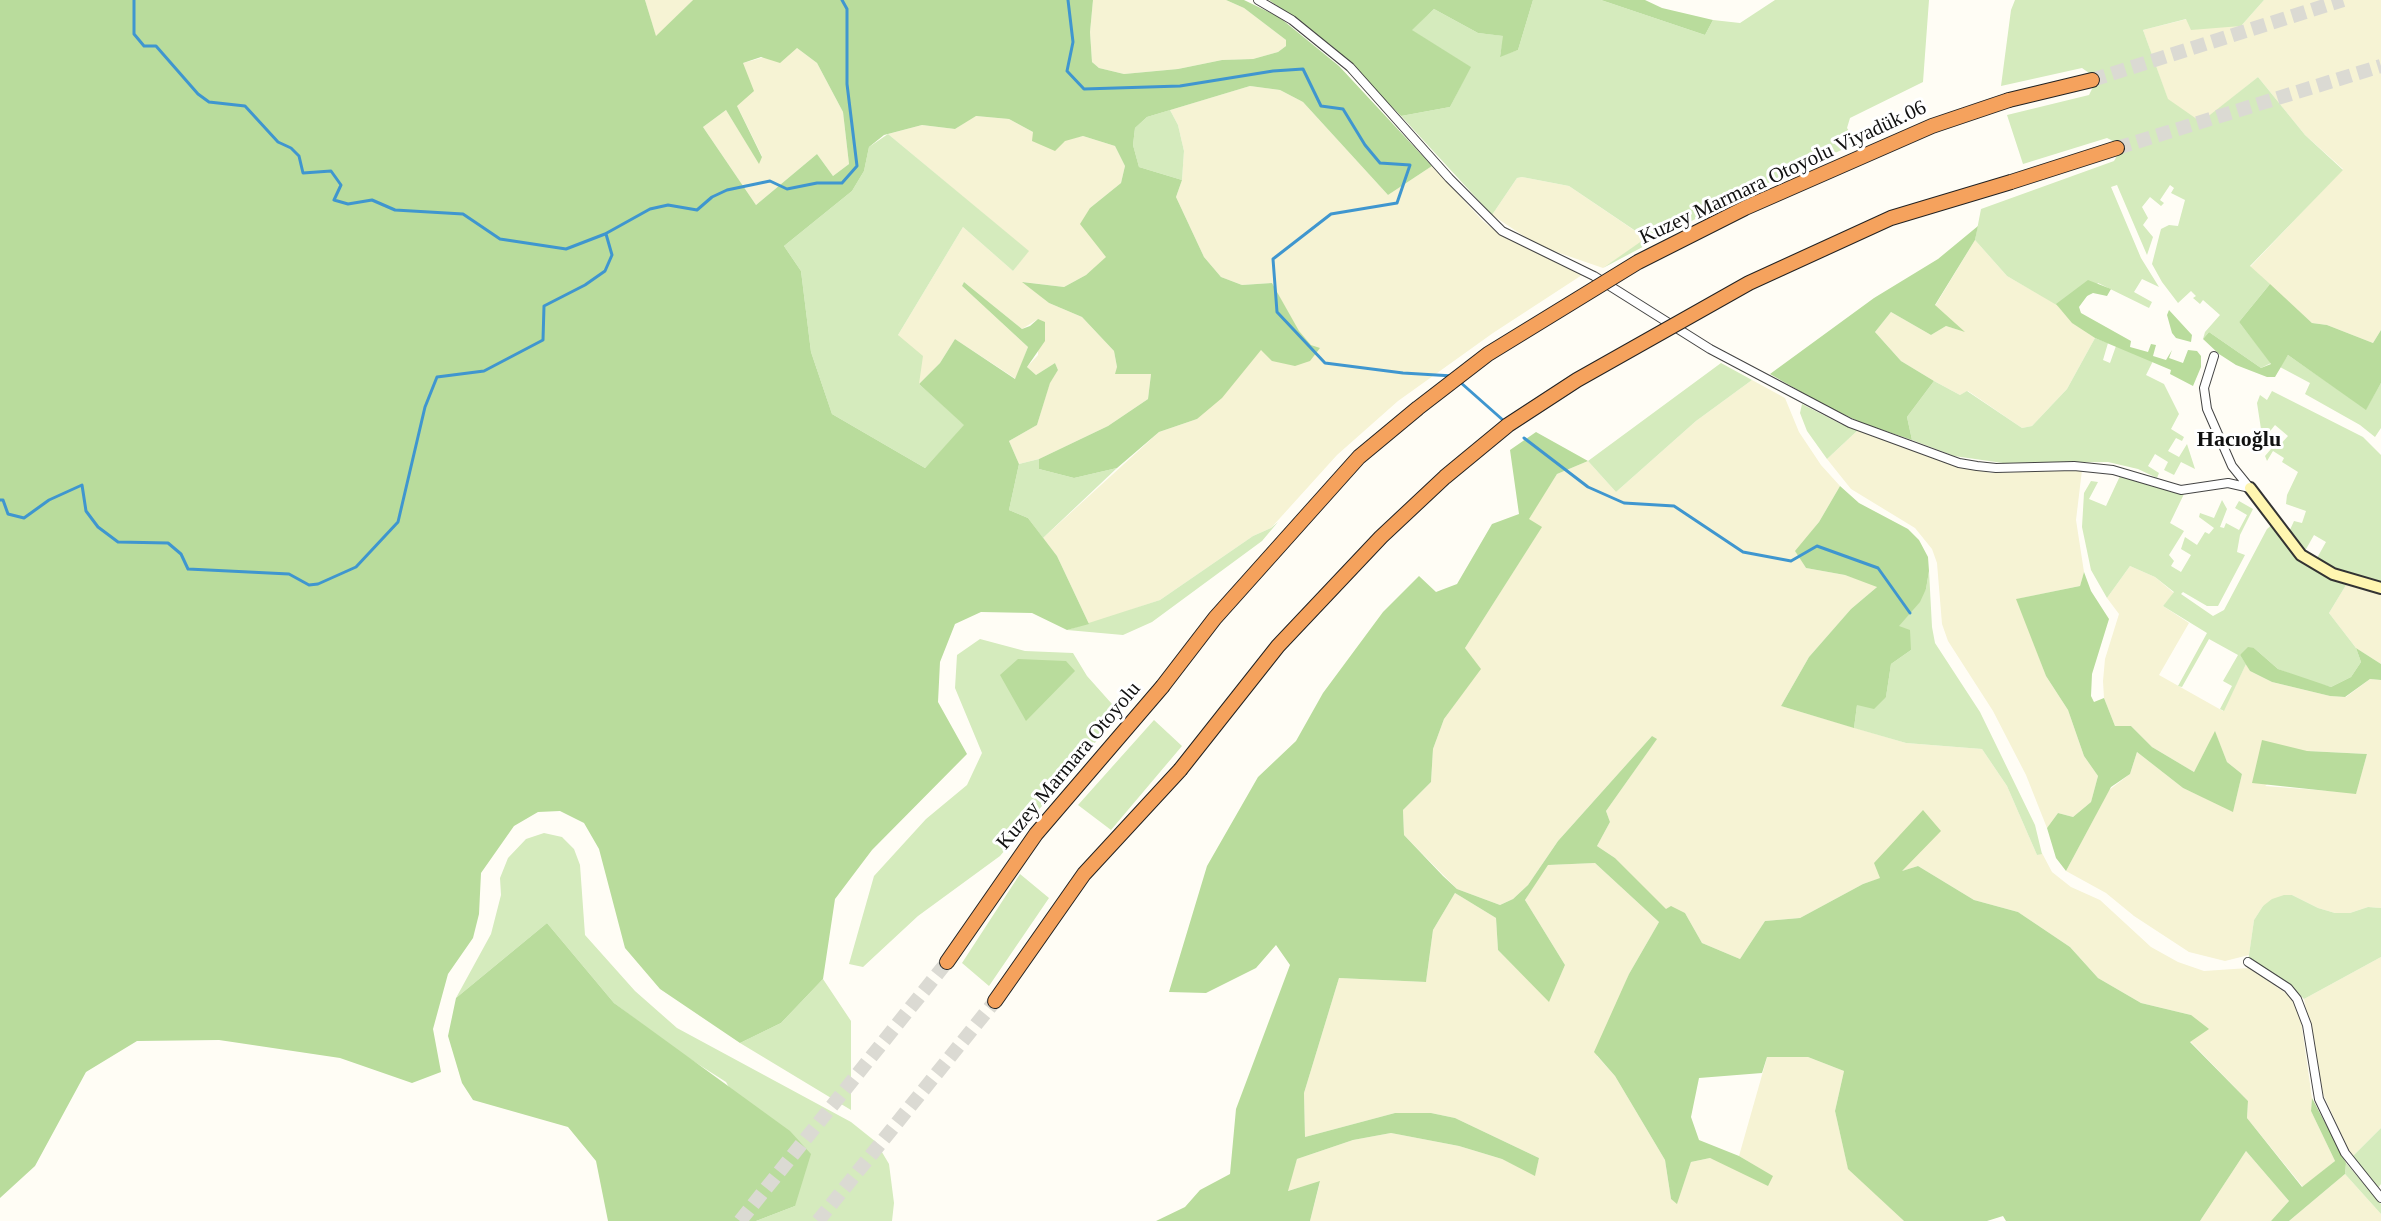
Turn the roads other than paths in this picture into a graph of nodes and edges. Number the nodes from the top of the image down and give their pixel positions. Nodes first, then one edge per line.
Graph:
1 (1258, 0) edge
2 (2092, 80) tunnel mouth
3 (2117, 148) tunnel mouth
4 (2214, 356) dead end
5 (2250, 488) junction
6 (2381, 588) edge
7 (1162, 687) joint
8 (947, 962) tunnel mouth
9 (2248, 962) dead end
10 (995, 1001) tunnel mouth
11 (2381, 1198) edge

1 - 5 street
2 - 7 highway, Kuzey Marmara Otoyolu Viyadük.06, bridge
3 - 10 highway, bridge
4 - 5 street
5 - 6 street
7 - 8 highway, Kuzey Marmara Otoyolu
9 - 11 street

